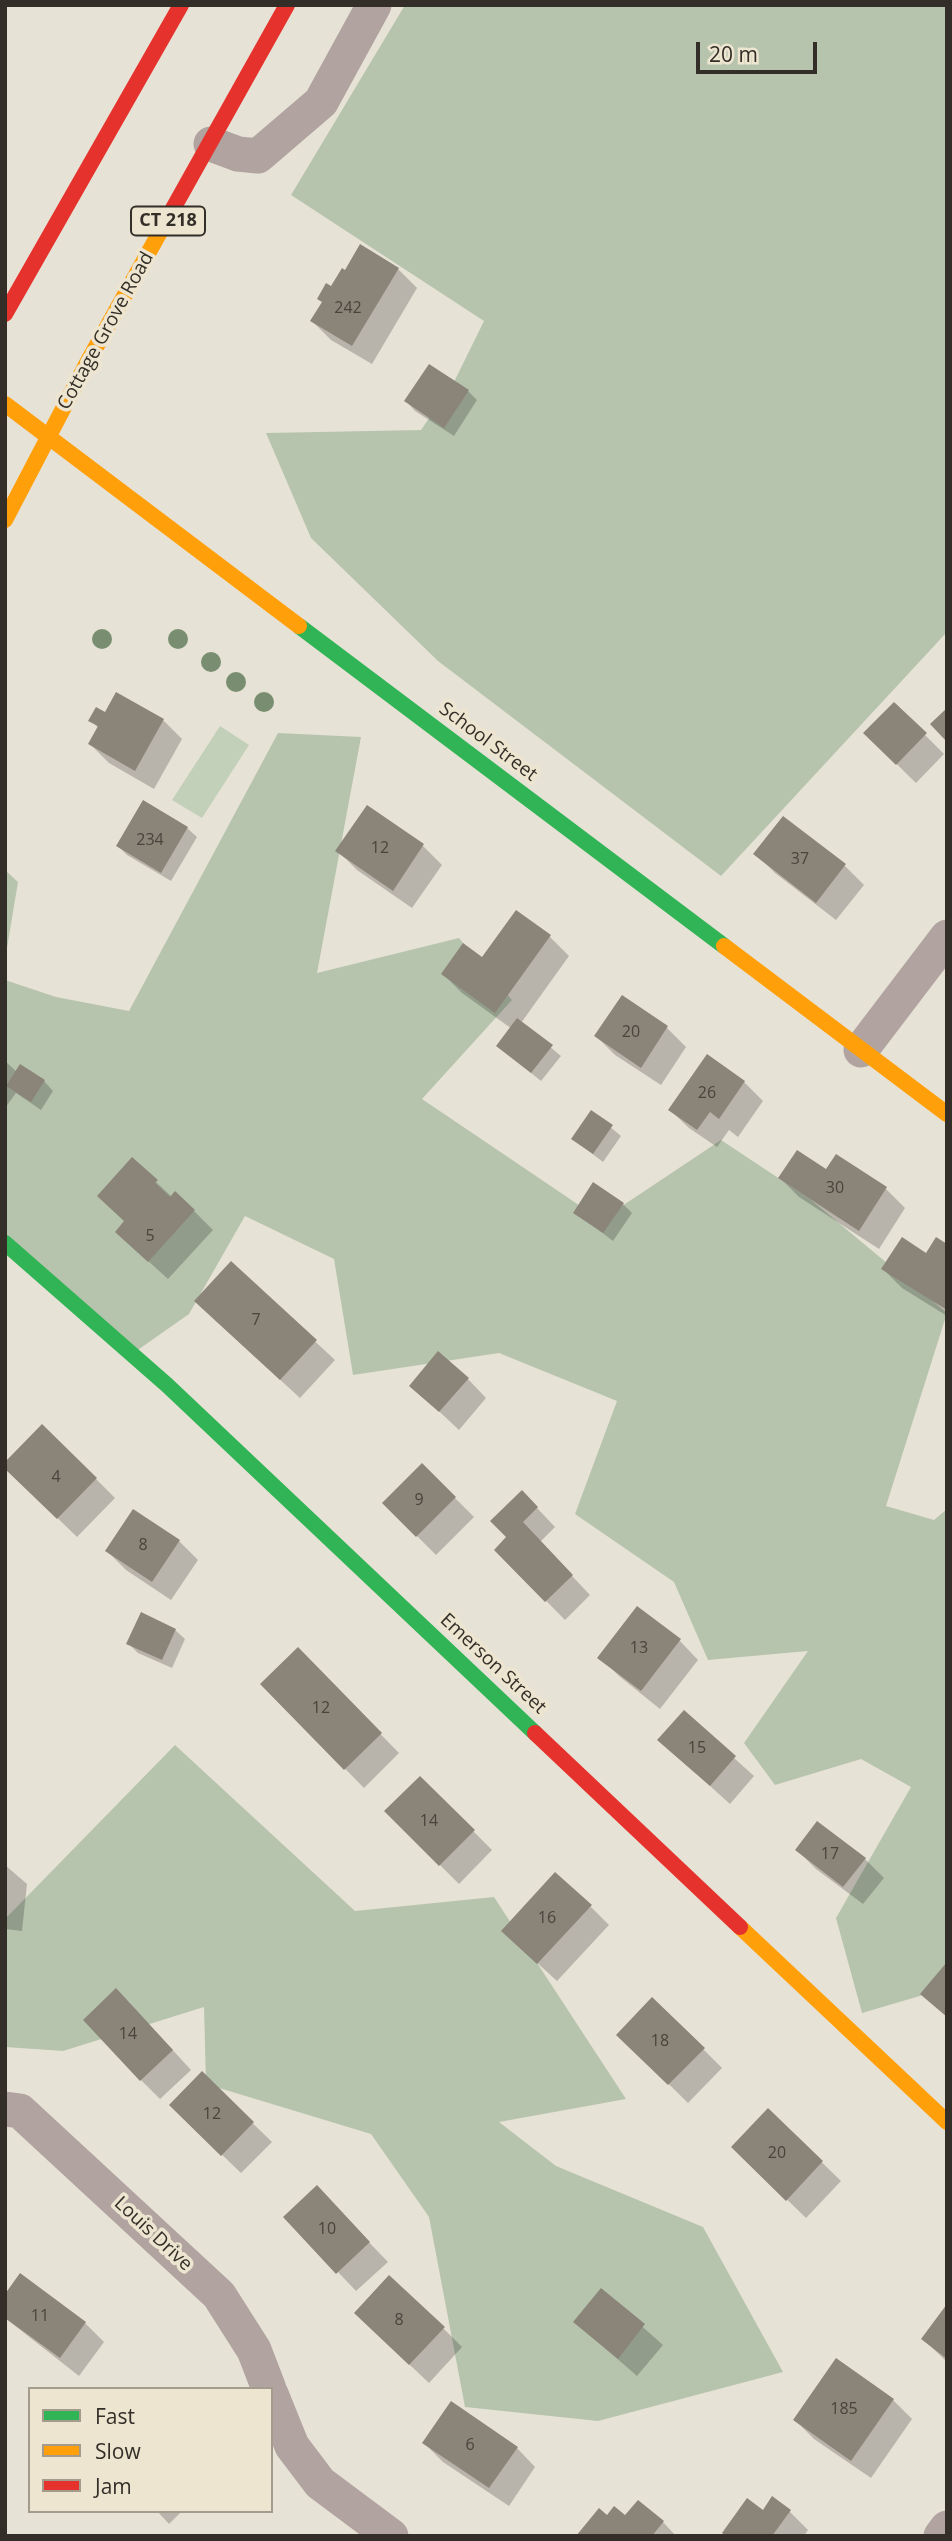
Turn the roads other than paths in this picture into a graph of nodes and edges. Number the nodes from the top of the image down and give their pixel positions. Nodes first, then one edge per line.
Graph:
1 (181, 5) edge
2 (287, 5) edge
3 (373, 5) edge
4 (211, 144) junction
5 (5, 314) edge
6 (5, 404) edge
7 (48, 436) junction
8 (5, 520) edge
9 (947, 937) edge
10 (861, 1050) junction
11 (947, 1114) edge
12 (5, 1243) edge
13 (5, 2109) edge
14 (947, 2122) edge
15 (268, 2387) edge
16 (273, 2399) edge
17 (947, 2528) edge
18 (391, 2536) edge
19 (941, 2536) edge

1 - 5 main road
2 - 4 main road, Cottage Grove Road / CT 218
3 - 4 street
4 - 7 main road, Cottage Grove Road / CT 218
6 - 7 main road, School Street
7 - 8 main road, Cottage Grove Road / CT 218
7 - 10 main road, School Street
9 - 10 street
10 - 11 main road, School Street
12 - 14 main road, Emerson Street
13 - 15 street, Louis Drive
16 - 18 street
17 - 19 street

